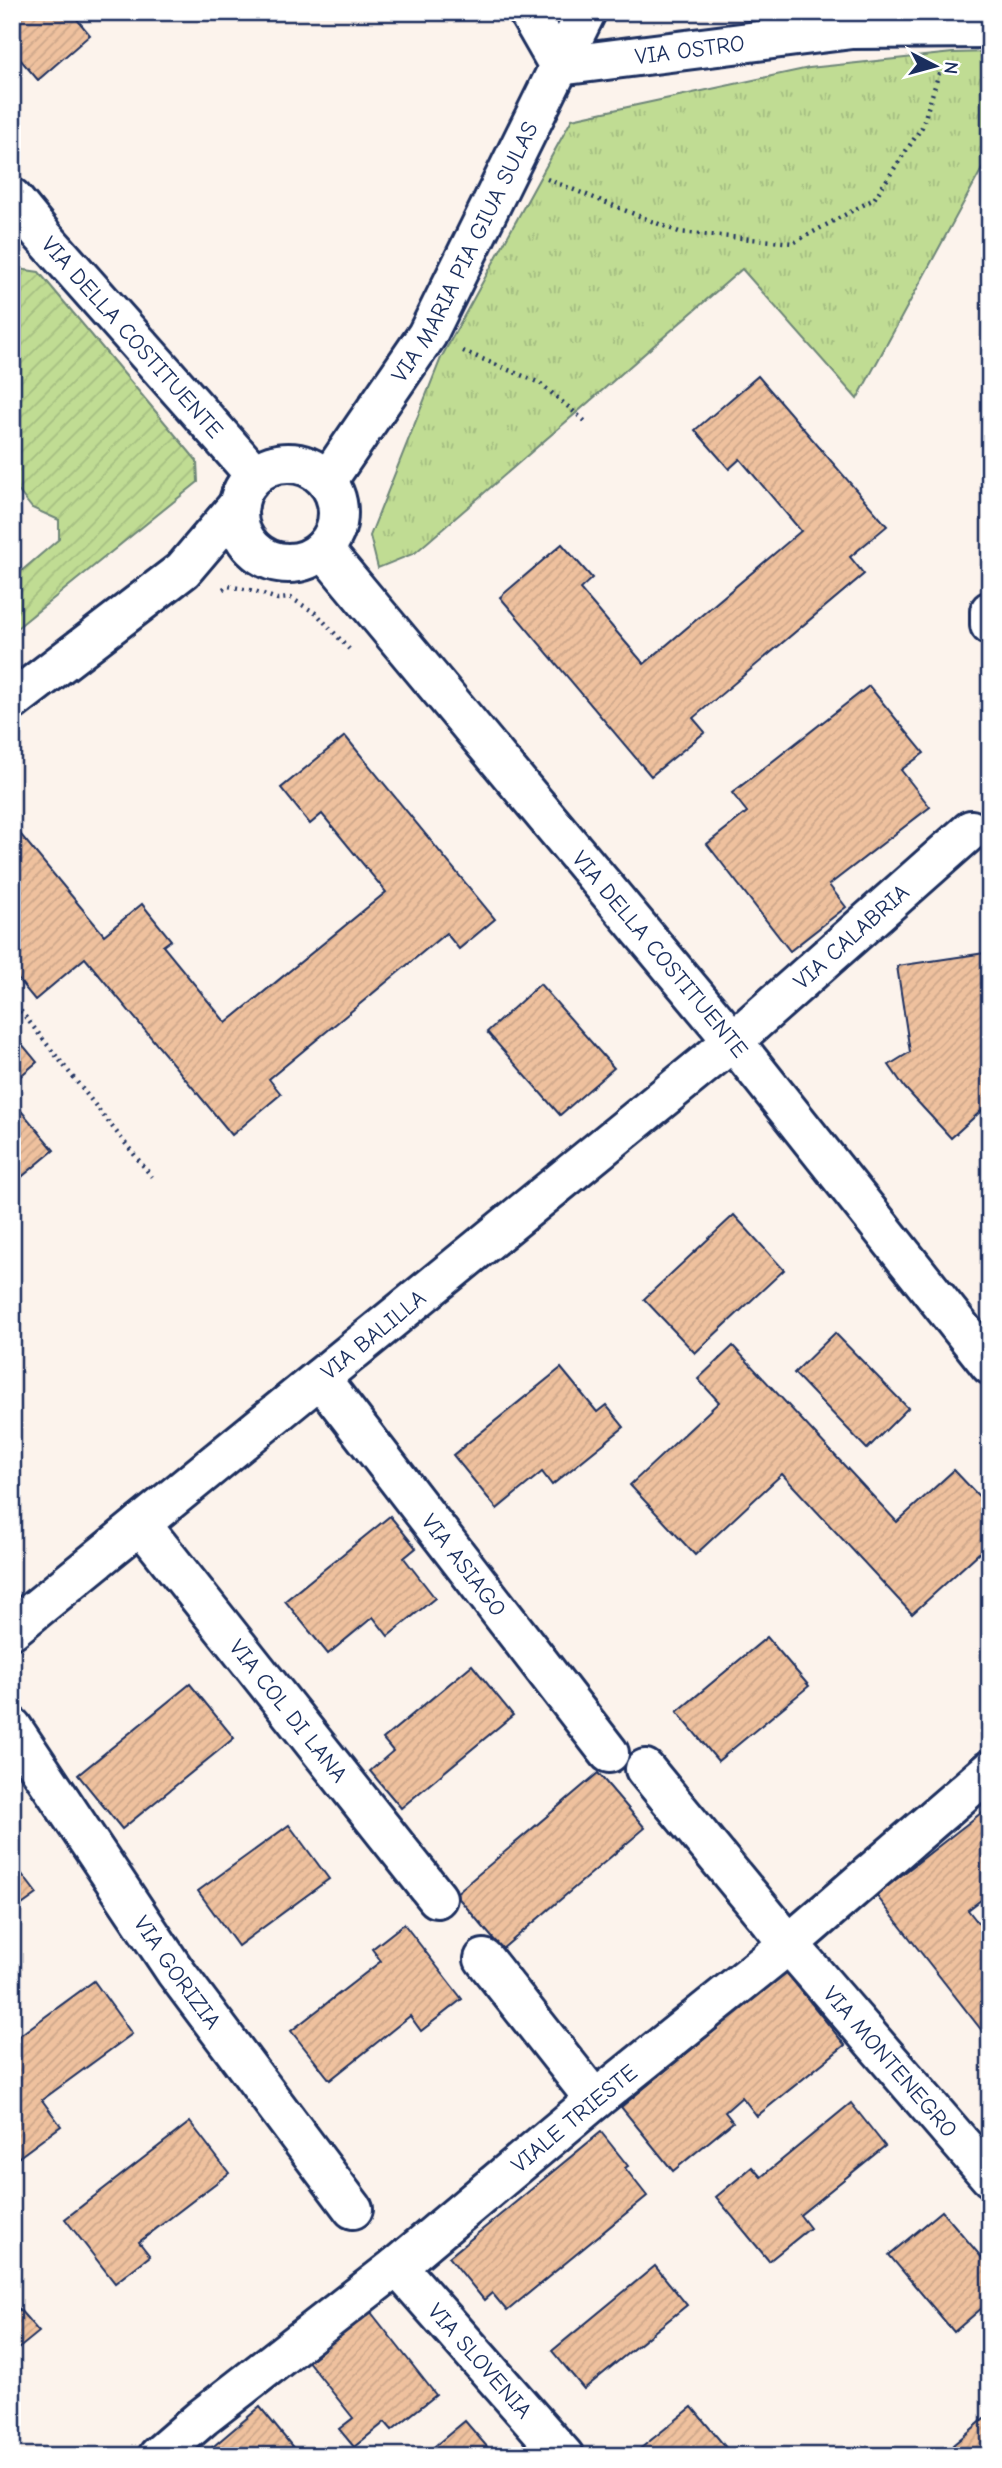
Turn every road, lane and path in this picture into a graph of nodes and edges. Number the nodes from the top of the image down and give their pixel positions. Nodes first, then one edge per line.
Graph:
1 (527, 12) edge
2 (586, 12) edge
3 (972, 29) edge
4 (559, 65) junction
5 (511, 165) junction
6 (12, 198) edge
7 (27, 236) edge
8 (427, 335) junction
9 (586, 422) dead end
10 (327, 481) junction
11 (247, 489) junction
12 (323, 549) junction
13 (268, 560) junction
14 (183, 570) junction
15 (217, 593) dead end
16 (990, 611) edge
17 (990, 625) edge
18 (354, 655) dead end
19 (12, 701) edge
20 (971, 830) dead end
21 (12, 1000) edge
22 (733, 1041) junction
23 (152, 1177) dead end
24 (990, 1365) edge
25 (320, 1378) junction
26 (141, 1524) junction
27 (12, 1629) edge
28 (12, 1727) edge
29 (608, 1753) dead end
30 (645, 1769) dead end
31 (987, 1772) edge
32 (437, 1898) dead end
33 (789, 1944) junction
34 (484, 1959) dead end
35 (595, 2100) junction
36 (990, 2177) edge
37 (354, 2209) dead end
38 (397, 2266) junction
39 (158, 2456) edge
40 (564, 2456) edge

1 - 4 street
2 - 4 street, VIA MARIA PIA GIUA SULAS
3 - 4 street, VIA OSTRO
3 - 5 path
4 - 5 street, VIA MARIA PIA GIUA SULAS
5 - 8 street, VIA MARIA PIA GIUA SULAS
6 - 7 street, VIA DELLA COSTITUENTE
7 - 11 street, VIA DELLA COSTITUENTE
8 - 9 path
8 - 10 street, VIA MARIA PIA GIUA SULAS
10 - 11 street
10 - 12 street
11 - 13 street
11 - 14 street
12 - 13 street
12 - 22 street, VIA DELLA COSTITUENTE
13 - 14 street
14 - 19 street
15 - 18 path
16 - 17 street
20 - 22 street, VIA CALABRIA
21 - 23 path
22 - 24 street, VIA DELLA COSTITUENTE
22 - 25 street, VIA BALILLA
25 - 26 street, VIA BALILLA
25 - 29 street, VIA ASIAGO
26 - 27 street, VIA BALILLA
26 - 32 street, VIA COL DI LANA
28 - 37 street, VIA GORIZIA
30 - 33 street
31 - 33 street, VIALE TRIESTE
33 - 35 street, VIALE TRIESTE
33 - 36 street, VIA MONTENEGRO
34 - 35 street
35 - 38 street, VIALE TRIESTE
38 - 39 street, VIALE TRIESTE
38 - 40 street, VIA SLOVENIA

